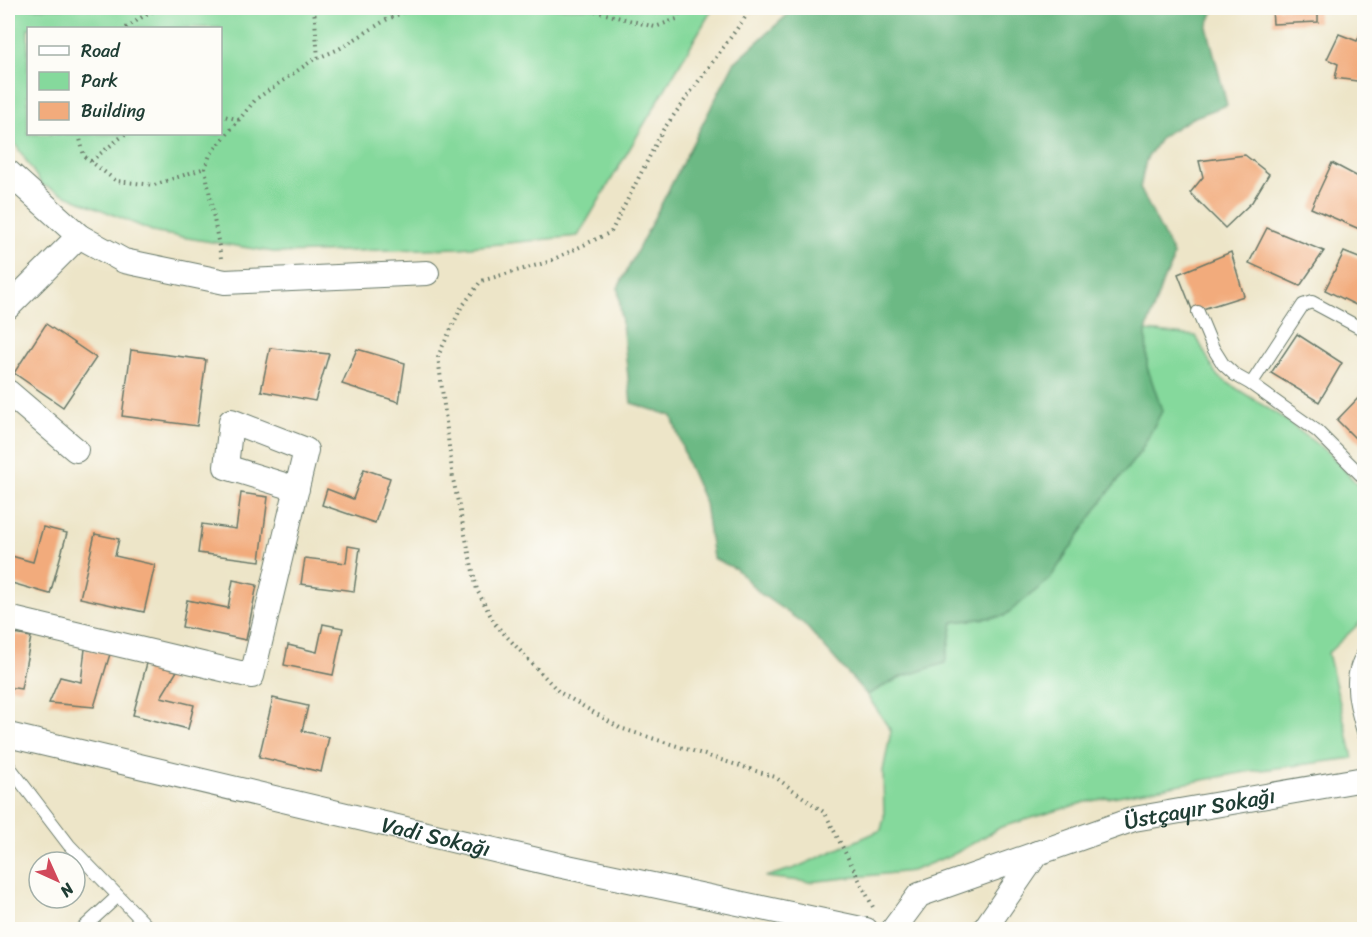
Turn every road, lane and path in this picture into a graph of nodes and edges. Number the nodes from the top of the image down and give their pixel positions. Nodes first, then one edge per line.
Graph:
1 (162, 8) edge
2 (314, 8) edge
3 (412, 8) edge
4 (583, 8) edge
5 (681, 8) edge
6 (752, 8) edge
7 (127, 27) edge
8 (318, 58) junction
9 (222, 116) edge
10 (240, 120) junction
11 (79, 135) edge
12 (124, 135) edge
13 (91, 161) junction
14 (205, 168) junction
15 (8, 172) edge
16 (79, 236) junction
17 (427, 273) dead end
18 (225, 282) junction
19 (8, 307) edge
20 (1198, 312) dead end
21 (1365, 330) edge
22 (1251, 384) junction
23 (8, 392) edge
24 (76, 450) dead end
25 (1365, 478) edge
26 (297, 489) dead end
27 (8, 618) edge
28 (1365, 652) edge
29 (8, 735) edge
30 (1365, 735) edge
31 (8, 765) edge
32 (1365, 779) edge
33 (1037, 853) junction
34 (118, 896) junction
35 (870, 919) edge
36 (81, 930) edge
37 (151, 930) edge
38 (893, 930) edge
39 (984, 930) edge

1 - 7 path
2 - 8 path
3 - 8 path
4 - 5 path
6 - 35 path
8 - 10 path
9 - 10 path
10 - 14 path
11 - 13 path
12 - 13 path
13 - 14 path
14 - 18 path
15 - 16 street
16 - 18 street
16 - 19 street
17 - 18 street
20 - 22 lane
21 - 22 lane
22 - 25 lane
23 - 24 street
26 - 27 street
28 - 30 lane
29 - 35 street, Vadi Sokağı
31 - 34 lane
32 - 33 street, Üstçayır Sokağı
33 - 38 street, Üstçayır Sokağı
33 - 39 street
34 - 36 lane
34 - 37 lane

